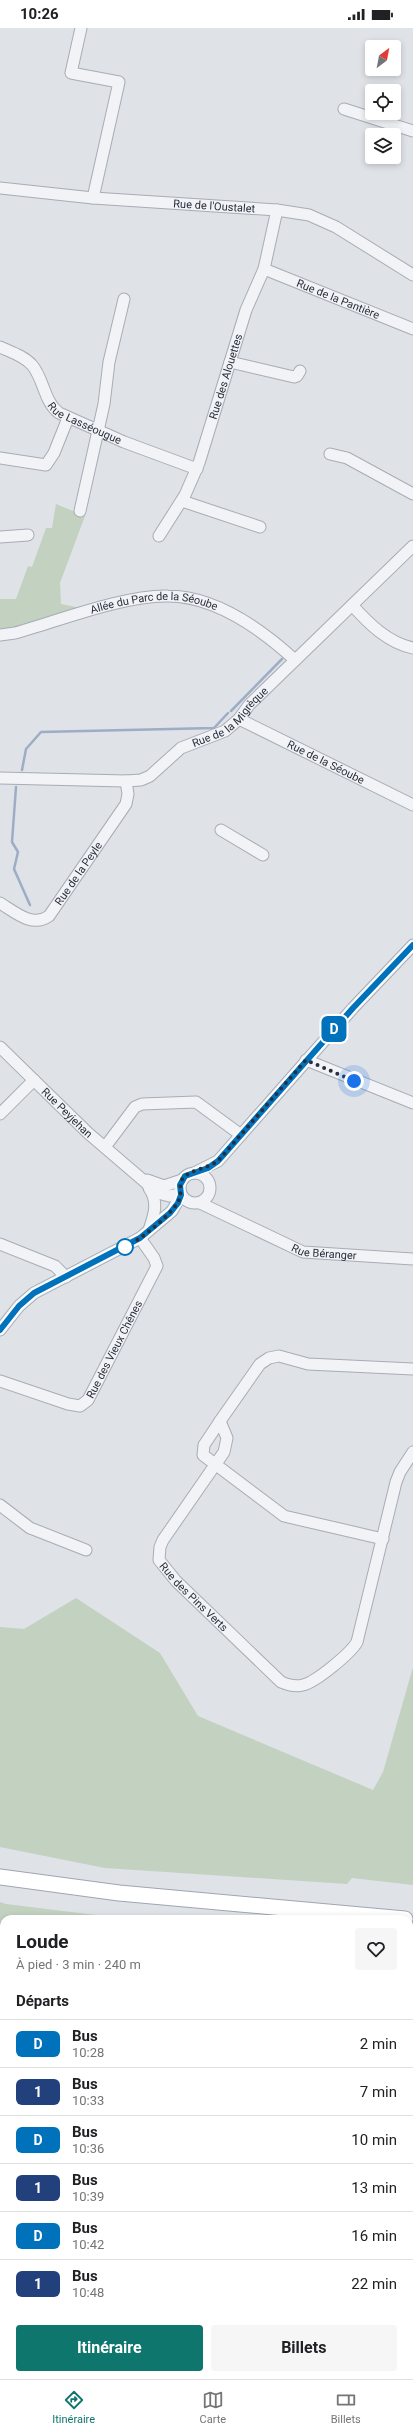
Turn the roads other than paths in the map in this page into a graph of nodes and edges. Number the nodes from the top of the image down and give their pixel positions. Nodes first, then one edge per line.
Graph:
1 (81, 28) edge
2 (344, 109) dead end
3 (413, 131) edge
4 (0, 188) edge
5 (93, 198) junction
6 (277, 210) junction
7 (264, 269) junction
8 (413, 275) edge
9 (124, 299) dead end
10 (413, 329) edge
11 (0, 347) edge
12 (230, 362) junction
13 (300, 371) dead end
14 (68, 418) junction
15 (98, 431) junction
16 (330, 454) dead end
17 (0, 458) edge
18 (197, 469) junction
19 (413, 494) edge
20 (182, 500) junction
21 (80, 511) dead end
22 (260, 527) dead end
23 (28, 534) dead end
24 (159, 536) dead end
25 (0, 538) edge
26 (413, 546) edge
27 (352, 605) junction
28 (0, 635) edge
29 (413, 648) edge
30 (295, 660) junction
31 (239, 719) junction
32 (0, 778) edge
33 (126, 781) junction
34 (413, 805) edge
35 (221, 830) dead end
36 (263, 854) dead end
37 (0, 903) edge
38 (413, 945) edge
39 (0, 1047) edge
40 (306, 1060) junction
41 (34, 1080) junction
42 (413, 1103) edge
43 (0, 1114) edge
44 (241, 1135) junction
45 (105, 1147) junction
46 (218, 1161) junction
47 (194, 1173) junction
48 (138, 1175) junction
49 (182, 1180) junction
50 (210, 1186) junction
51 (181, 1194) junction
52 (199, 1203) junction
53 (172, 1211) junction
54 (241, 1222) junction
55 (144, 1235) junction
56 (0, 1244) edge
57 (413, 1259) edge
58 (66, 1277) junction
59 (0, 1330) edge
60 (413, 1369) edge
61 (0, 1381) edge
62 (220, 1421) junction
63 (413, 1452) edge
64 (214, 1465) junction
65 (0, 1505) edge
66 (383, 1539) junction
67 (86, 1550) dead end
68 (0, 1877) edge
69 (360, 1915) edge

1 - 5 street
2 - 3 street
4 - 5 street, Rue de l'Oustalet
5 - 6 street, Rue de l'Oustalet
6 - 7 street, Rue des Alouettes
6 - 8 street, Rue de l'Oustalet
7 - 10 street, Rue de la Pantière
7 - 12 street, Rue des Alouettes
9 - 15 street
11 - 14 street, Rue Lasséougue
12 - 13 street
12 - 18 street, Rue des Alouettes
14 - 15 street, Rue Lasséougue
14 - 17 street
15 - 18 street, Rue Lasséougue
15 - 21 street
16 - 19 street
18 - 20 street, Rue des Alouettes
20 - 22 street
20 - 24 street, Rue des Alouettes
23 - 25 street
26 - 27 street, Rue de la Migrèque
27 - 29 street
27 - 30 street, Rue de la Migrèque
28 - 30 street, Allée du Parc de la Séoube
30 - 31 street, Rue de la Migrèque
31 - 33 street, Rue de la Migrèque
31 - 34 street, Rue de la Séoube
32 - 33 street, Rue de la Migrèque
33 - 37 street, Rue de la Peyle
35 - 36 street
38 - 40 street
39 - 41 street, Rue Peyjehan
40 - 42 street
40 - 44 street
41 - 43 street
41 - 45 street, Rue Peyjehan
44 - 45 street
44 - 46 street
45 - 48 street, Rue Peyjehan
46 - 47 street
46 - 50 street
47 - 49 street
47 - 50 street
48 - 49 street, Rue Peyjehan
48 - 51 street, Rue Peyjehan
48 - 55 street, Rue Peyjehan
49 - 51 street
50 - 52 street
50 - 54 street, Rue Béranger
51 - 52 street
51 - 53 street
52 - 53 street
52 - 54 street, Rue Béranger
53 - 55 street
54 - 57 street, Rue Béranger
55 - 58 street
55 - 61 street, Rue des Vieux Chênes
56 - 58 street
58 - 59 street
60 - 62 street
62 - 64 street, Rue des Pins Verts
62 - 64 street
63 - 66 street, Rue des Pins Verts
64 - 66 street
64 - 66 street, Rue des Pins Verts
65 - 67 street
68 - 69 main road

